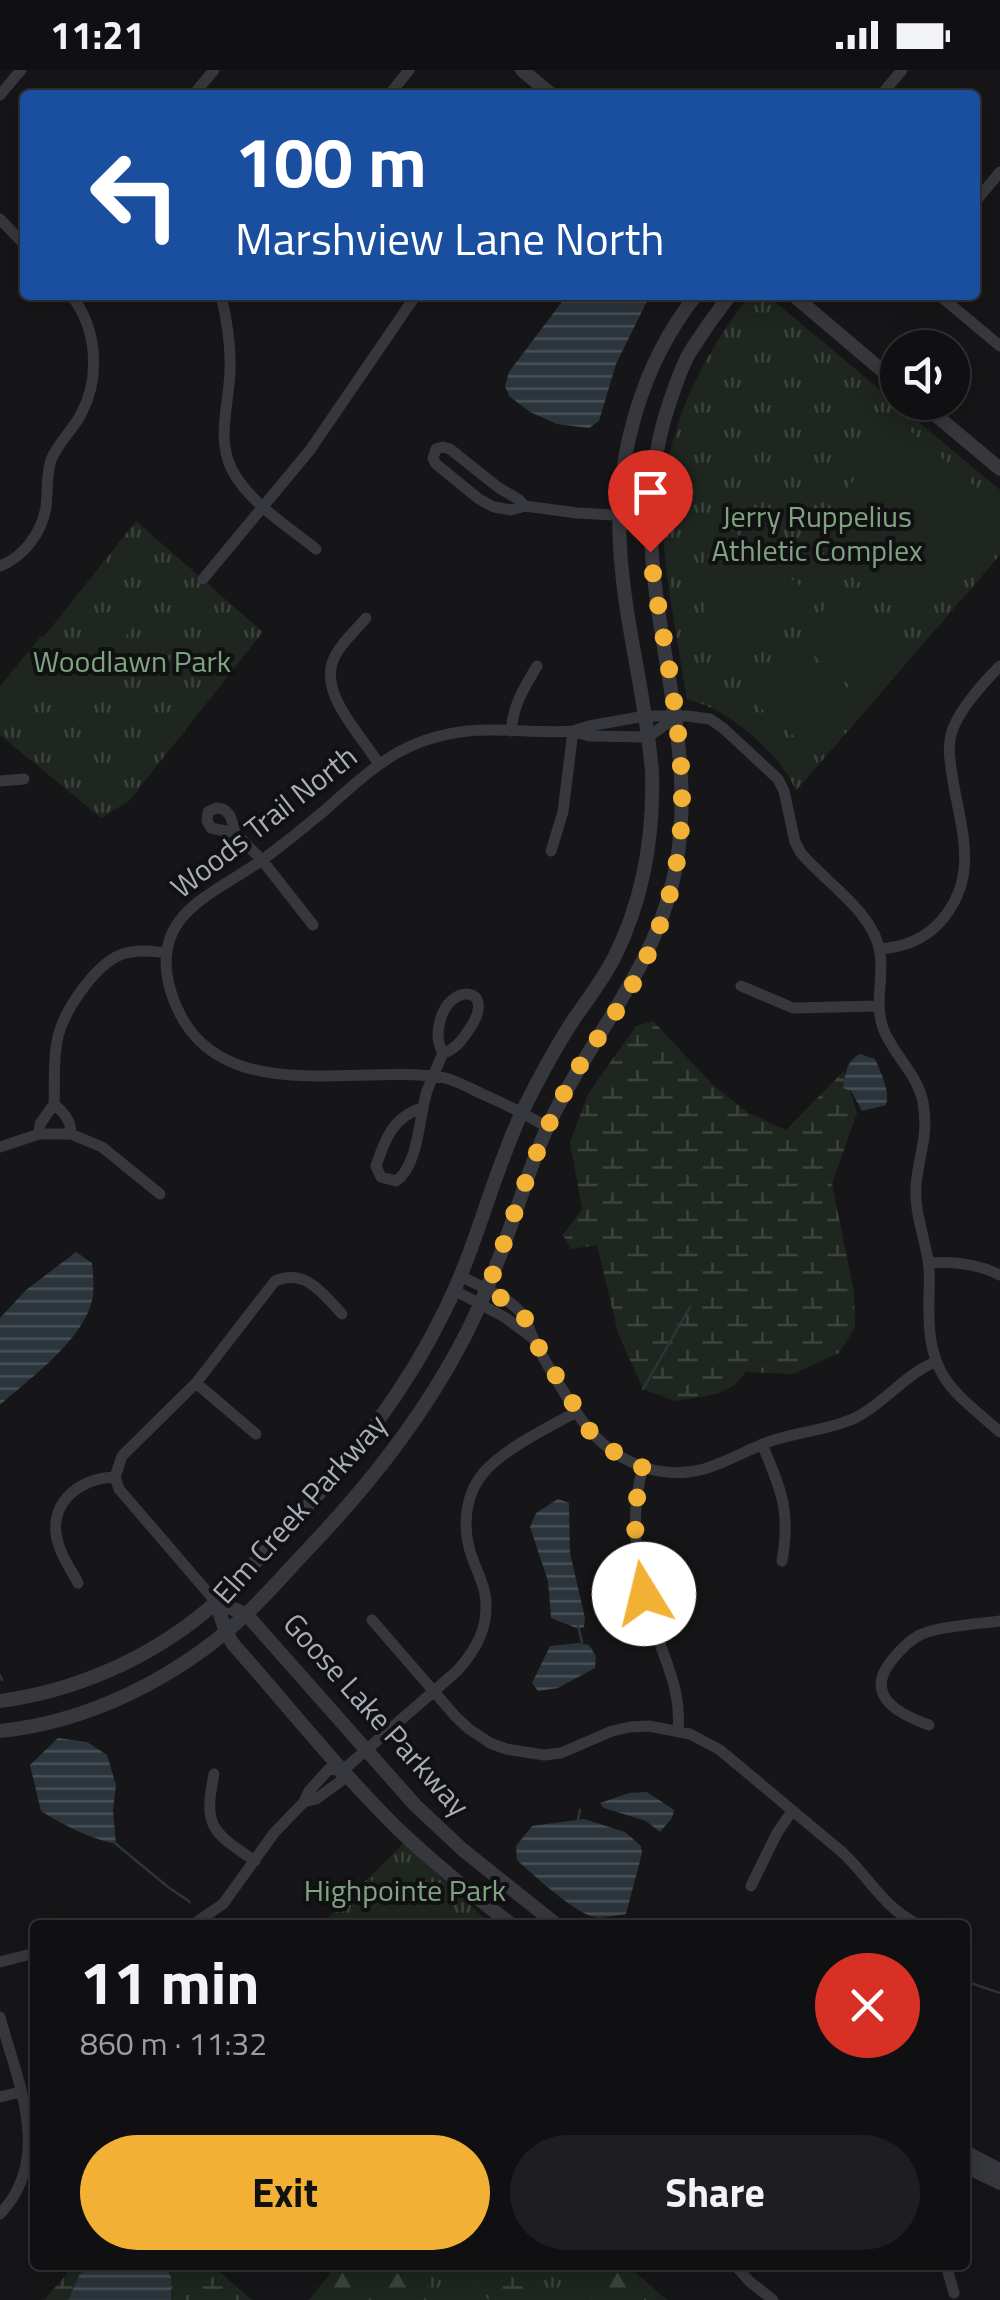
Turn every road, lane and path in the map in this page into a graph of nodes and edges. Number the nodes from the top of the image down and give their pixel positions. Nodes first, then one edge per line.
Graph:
1 (21, 70) edge
2 (214, 70) edge
3 (409, 70) edge
4 (522, 70) edge
5 (902, 70) edge
6 (197, 90) edge
7 (392, 90) edge
8 (546, 90) edge
9 (885, 90) edge
10 (0, 95) edge
11 (1000, 172) edge
12 (980, 196) edge
13 (0, 219) edge
14 (20, 241) edge
15 (73, 300) edge
16 (222, 300) edge
17 (413, 300) edge
18 (693, 300) edge
19 (726, 300) edge
20 (796, 300) edge
21 (945, 300) edge
22 (1000, 346) edge
23 (880, 369) edge
24 (941, 420) edge
25 (1000, 469) edge
26 (524, 506) junction
27 (264, 507) junction
28 (620, 516) junction
29 (650, 517) junction
30 (316, 549) dead end
31 (0, 566) edge
32 (203, 579) dead end
33 (366, 618) dead end
34 (538, 666) dead end
35 (1000, 666) edge
36 (646, 716) junction
37 (676, 717) junction
38 (510, 731) junction
39 (573, 731) junction
40 (648, 737) junction
41 (378, 763) junction
42 (24, 779) dead end
43 (0, 780) edge
44 (236, 833) dead end
45 (552, 851) dead end
46 (262, 860) junction
47 (313, 924) dead end
48 (880, 949) junction
49 (167, 953) junction
50 (741, 986) dead end
51 (878, 1006) junction
52 (443, 1053) junction
53 (434, 1077) junction
54 (54, 1104) junction
55 (422, 1108) junction
56 (522, 1112) junction
57 (548, 1126) junction
58 (39, 1134) junction
59 (71, 1134) junction
60 (0, 1148) edge
61 (160, 1194) dead end
62 (929, 1264) junction
63 (1000, 1275) edge
64 (458, 1283) junction
65 (484, 1297) junction
66 (342, 1314) dead end
67 (936, 1362) junction
68 (196, 1383) junction
69 (576, 1412) junction
70 (1000, 1432) edge
71 (256, 1434) dead end
72 (762, 1444) junction
73 (644, 1468) junction
74 (115, 1477) junction
75 (782, 1561) dead end
76 (78, 1583) dead end
77 (216, 1602) junction
78 (246, 1614) junction
79 (372, 1620) dead end
80 (1000, 1621) edge
81 (226, 1632) junction
82 (434, 1691) junction
83 (0, 1701) edge
84 (929, 1725) dead end
85 (0, 1730) edge
86 (678, 1730) junction
87 (366, 1750) junction
88 (342, 1770) junction
89 (214, 1774) dead end
90 (792, 1811) junction
91 (255, 1861) junction
92 (751, 1886) dead end
93 (199, 1920) edge
94 (506, 1920) edge
95 (551, 1920) edge
96 (909, 1920) edge
97 (30, 1953) edge
98 (0, 1962) edge
99 (0, 2017) edge
100 (20, 2092) junction
101 (0, 2097) edge
102 (970, 2155) edge
103 (970, 2168) edge
104 (1000, 2170) edge
105 (1000, 2183) edge
106 (0, 2214) edge
107 (739, 2270) edge
108 (947, 2270) edge
109 (954, 2293) dead end
110 (774, 2300) edge

1 - 10 street
2 - 6 street
3 - 7 street
4 - 8 street
5 - 9 street
11 - 12 street
13 - 14 street
15 - 31 street
16 - 27 street
17 - 27 street
18 - 28 street, Elm Creek Parkway
19 - 29 street, Elm Creek Parkway
20 - 23 street
21 - 22 street
24 - 25 street
26 - 26 street
26 - 28 street
27 - 30 street
27 - 32 street
28 - 29 street
28 - 36 street, Elm Creek Parkway
29 - 37 street, Elm Creek Parkway
33 - 41 street
34 - 38 street
35 - 48 street
36 - 37 street, Woods Trail North
36 - 39 street, Woods Trail North
36 - 40 street, Elm Creek Parkway
37 - 40 street
37 - 48 street, Woods Trail North
37 - 57 street, Elm Creek Parkway
38 - 39 street, Woods Trail North
38 - 41 street, Woods Trail North
39 - 40 street, Woods Trail North
39 - 45 street
40 - 56 street, Elm Creek Parkway
41 - 46 street, Woods Trail North
42 - 43 street
44 - 46 street
46 - 47 street
46 - 49 street, Woods Trail North
48 - 51 street
49 - 53 street
49 - 54 street
50 - 51 street
51 - 62 street
52 - 52 street
52 - 53 street
53 - 55 street
53 - 56 street
54 - 58 street
54 - 59 street
55 - 55 street
56 - 57 street
56 - 64 street, Elm Creek Parkway
57 - 65 street, Elm Creek Parkway
58 - 59 street
58 - 60 street
59 - 61 street
62 - 63 street
62 - 67 street
64 - 65 street
64 - 77 street, Elm Creek Parkway
65 - 69 street
65 - 78 street, Elm Creek Parkway
66 - 68 street
67 - 70 street
67 - 72 street
68 - 71 street
68 - 74 street
69 - 73 street
69 - 82 street
72 - 73 street
72 - 75 street
73 - 86 street
74 - 76 street
74 - 77 street
77 - 78 street, Goose Lake Parkway
77 - 81 street, Goose Lake Parkway
77 - 83 street, Elm Creek Parkway
78 - 81 street, Elm Creek Parkway
78 - 87 street, Goose Lake Parkway
79 - 82 street
80 - 84 street
81 - 85 street, Elm Creek Parkway
81 - 88 street, Goose Lake Parkway
82 - 86 street
82 - 87 street
86 - 90 street
87 - 88 street
87 - 95 street, Goose Lake Parkway
88 - 91 street
88 - 94 street, Goose Lake Parkway
89 - 91 street
90 - 92 street
90 - 96 street
91 - 93 street
97 - 98 street
99 - 100 street
100 - 101 street
100 - 106 street
102 - 104 street
103 - 105 street
107 - 110 street
108 - 109 street

